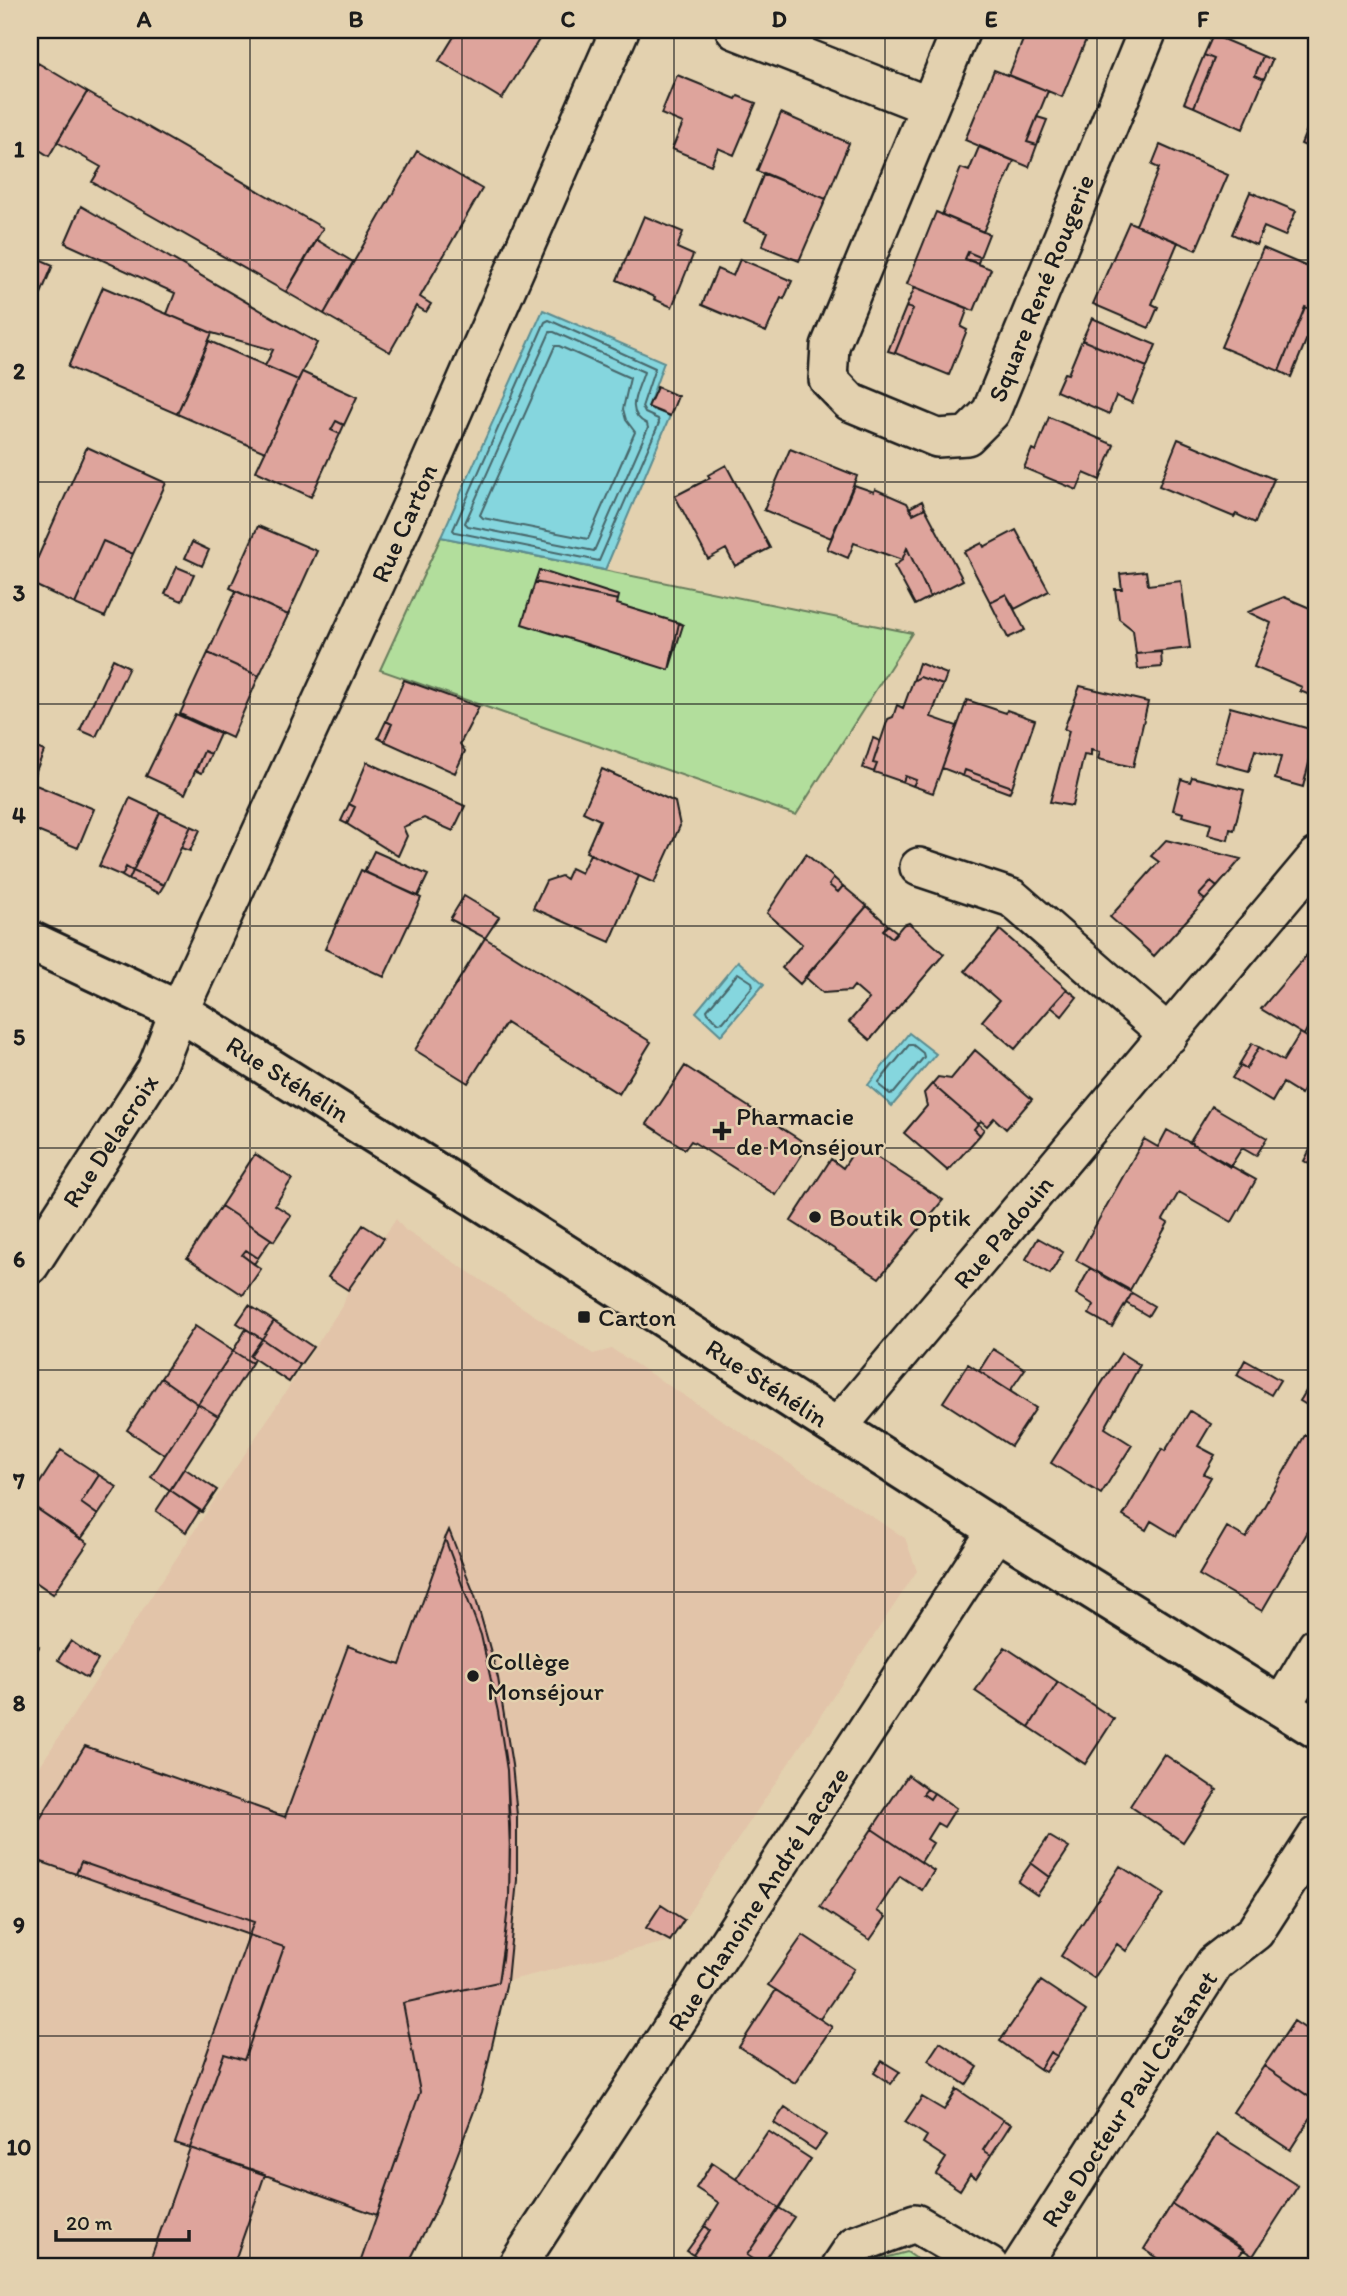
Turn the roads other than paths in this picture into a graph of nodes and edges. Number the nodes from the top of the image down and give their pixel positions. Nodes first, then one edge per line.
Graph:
1 (620, 30) edge
2 (735, 30) edge
3 (961, 30) edge
4 (1148, 30) edge
5 (929, 106) junction
6 (1317, 858) edge
7 (919, 867) dead end
8 (30, 941) edge
9 (179, 1011) junction
10 (1169, 1035) junction
11 (30, 1265) edge
12 (836, 1428) junction
13 (997, 1530) junction
14 (1317, 1646) edge
15 (1281, 1707) junction
16 (1317, 1729) edge
17 (1317, 1836) edge
18 (517, 2266) edge
19 (841, 2266) edge
20 (989, 2266) edge
21 (1021, 2266) edge

1 - 9 street, Rue Carton
2 - 5 street
3 - 5 street, Square René Rougerie
4 - 5 street, Square René Rougerie
6 - 10 street, Rue Padouin
7 - 10 street
8 - 9 street, Rue Stéhélin
9 - 11 street, Rue Delacroix
9 - 12 street, Rue Stéhélin
10 - 12 street, Rue Padouin
12 - 13 street, Rue Stéhélin
13 - 15 street, Rue Stéhélin
13 - 18 street, Rue Chanoine André Lacaze
14 - 15 street
15 - 16 street, Rue Stéhélin
17 - 21 street, Rue Docteur Paul Castanet
19 - 20 street

